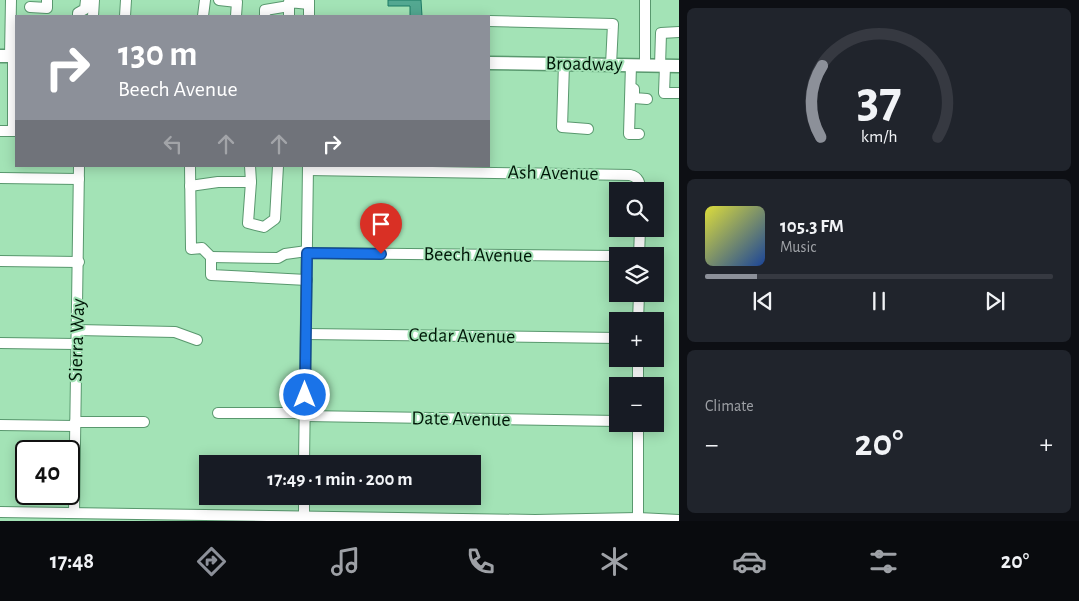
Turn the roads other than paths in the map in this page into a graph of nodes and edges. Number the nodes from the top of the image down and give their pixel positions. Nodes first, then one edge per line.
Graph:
1 (11, 0) edge
2 (86, 0) edge
3 (94, 0) edge
4 (126, 0) edge
5 (205, 0) edge
6 (219, 0) edge
7 (645, 0) edge
8 (309, 2) edge
9 (47, 4) edge
10 (30, 8) edge
11 (289, 11) edge
12 (78, 15) edge
13 (93, 15) edge
14 (125, 15) edge
15 (204, 15) edge
16 (236, 15) edge
17 (264, 15) edge
18 (309, 15) edge
19 (490, 21) edge
20 (679, 32) edge
21 (10, 56) edge
22 (490, 63) edge
23 (564, 64) junction
24 (611, 65) junction
25 (637, 65) junction
26 (662, 66) junction
27 (679, 66) edge
28 (679, 93) edge
29 (647, 99) dead end
30 (588, 128) dead end
31 (0, 131) edge
32 (15, 131) edge
33 (639, 134) dead end
34 (80, 167) edge
35 (190, 167) edge
36 (250, 167) edge
37 (278, 167) edge
38 (308, 168) edge
39 (0, 178) edge
40 (79, 179) junction
41 (251, 182) junction
42 (639, 182) edge
43 (190, 186) junction
44 (307, 252) junction
45 (609, 256) edge
46 (211, 257) junction
47 (0, 261) edge
48 (78, 262) junction
49 (307, 280) junction
50 (77, 330) junction
51 (306, 334) junction
52 (609, 338) edge
53 (197, 340) dead end
54 (0, 343) edge
55 (76, 344) junction
56 (218, 413) dead end
57 (305, 415) junction
58 (609, 421) edge
59 (144, 422) dead end
60 (75, 424) junction
61 (0, 425) edge
62 (638, 432) edge
63 (304, 455) edge
64 (304, 505) edge
65 (0, 512) edge
66 (74, 513) junction
67 (304, 518) edge
68 (638, 518) junction
69 (535, 520) edge
70 (679, 520) edge

1 - 21 street
2 - 12 street
3 - 13 street
4 - 14 street
5 - 15 street
6 - 16 street
7 - 25 street
8 - 11 street
8 - 18 street
9 - 10 street
11 - 17 street
19 - 24 street
20 - 26 street
21 - 32 street
22 - 23 main road, Broadway
23 - 24 main road, Broadway
23 - 30 street
24 - 25 main road, Broadway
25 - 26 main road, Broadway
25 - 29 street
25 - 33 street
26 - 27 main road, Broadway
26 - 28 street
31 - 32 street
34 - 40 street, Sierra Way
35 - 43 street
36 - 41 street
37 - 41 street
38 - 42 street, Ash Avenue
38 - 44 street
39 - 40 street
40 - 48 street, Sierra Way
41 - 43 street
43 - 46 street
44 - 45 street, Beech Avenue
44 - 46 street, Beech Avenue
44 - 49 street
46 - 49 street
47 - 48 street
48 - 50 street, Sierra Way
49 - 51 street
50 - 53 street
50 - 55 street, Sierra Way
51 - 52 street, Cedar Avenue
51 - 57 street
54 - 55 street
55 - 60 street, Sierra Way
56 - 57 street, Date Avenue
57 - 58 street, Date Avenue
57 - 63 street
59 - 60 street
60 - 61 street
60 - 66 street, Sierra Way
62 - 68 street
64 - 67 street
65 - 66 street
66 - 67 street
67 - 69 street
68 - 69 street
68 - 70 street

